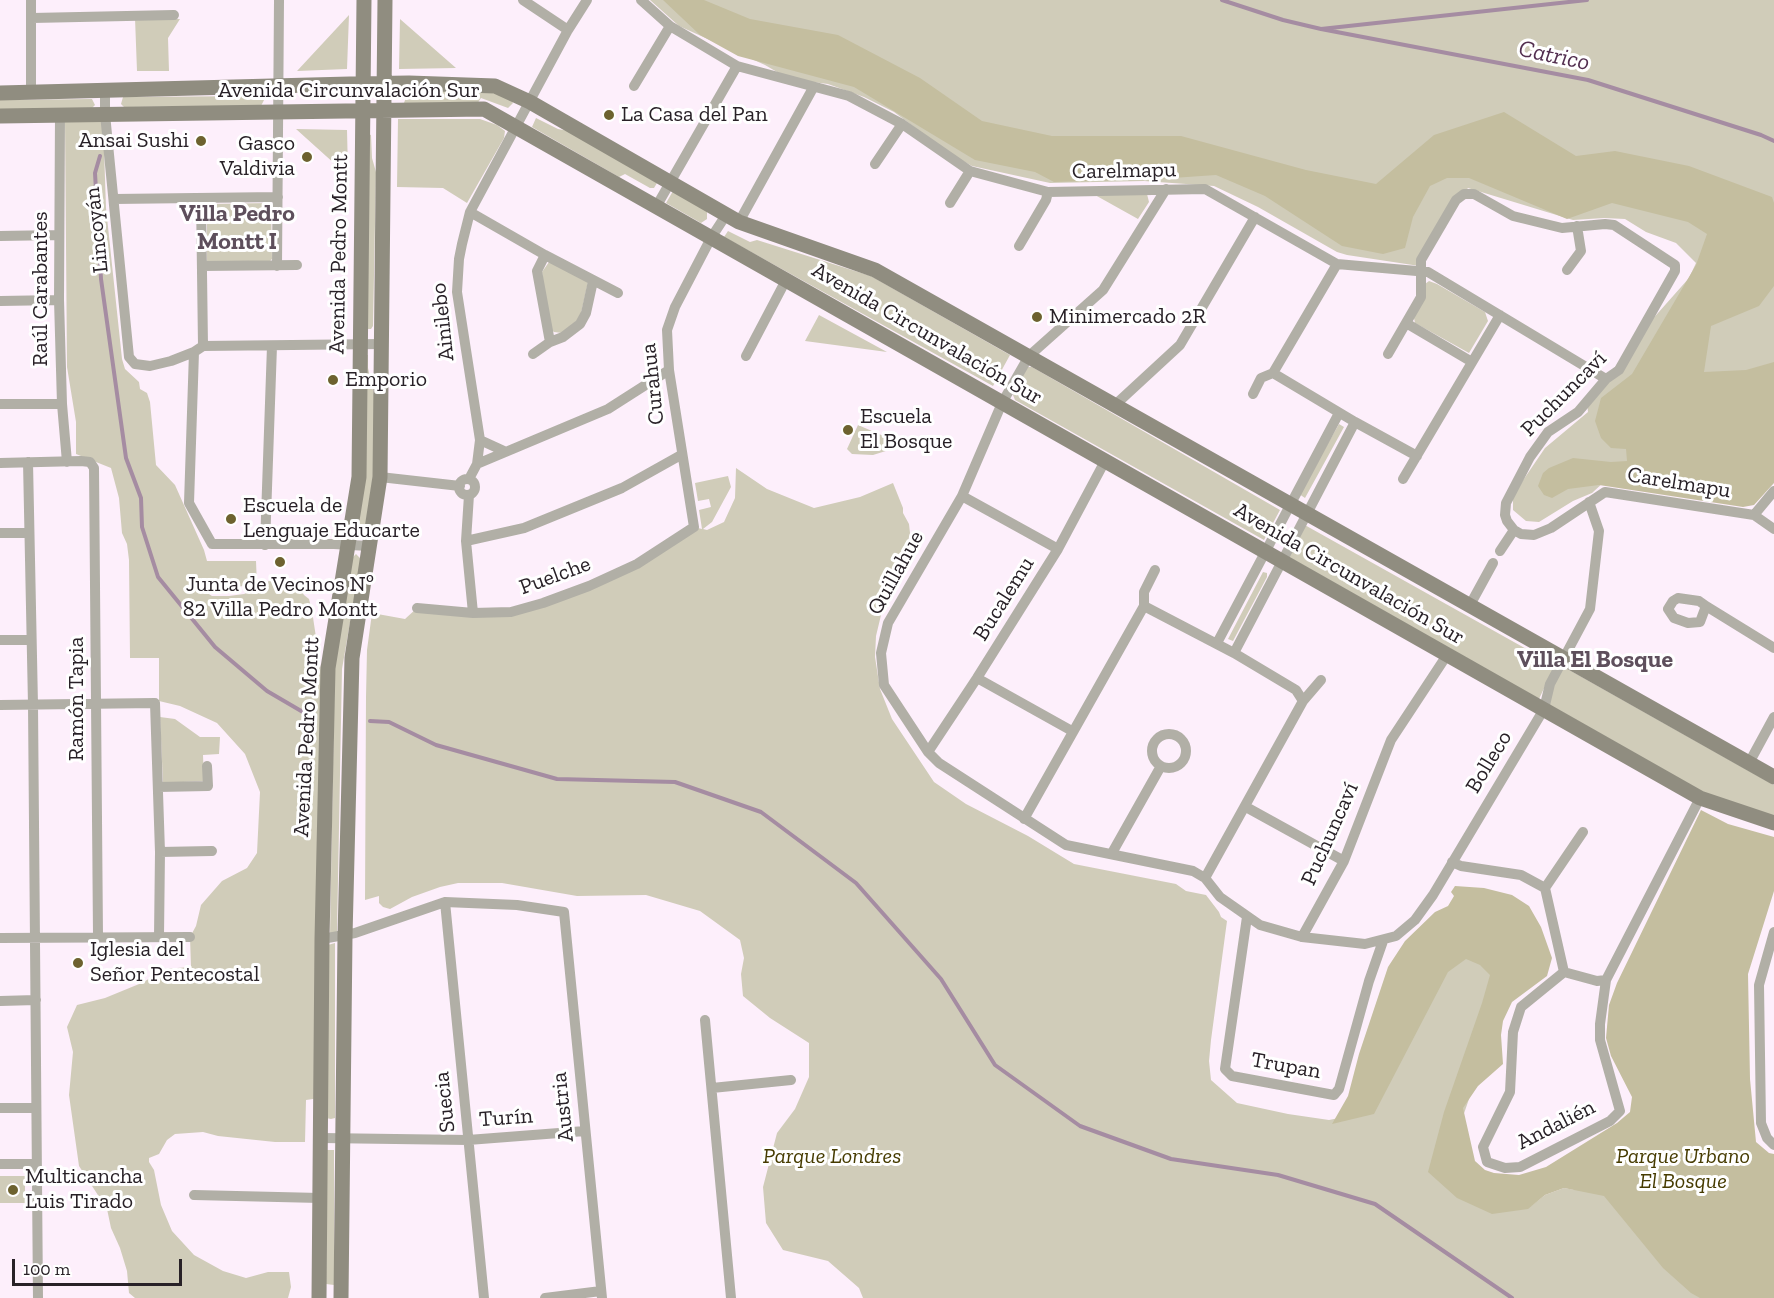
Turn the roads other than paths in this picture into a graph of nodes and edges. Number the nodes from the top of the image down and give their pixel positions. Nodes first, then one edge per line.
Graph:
1 (31, 0) edge
2 (279, 0) edge
3 (364, 0) edge
4 (385, 0) edge
5 (523, 0) edge
6 (587, 0) edge
7 (641, 0) edge
8 (174, 15) dead end
9 (32, 18) junction
10 (670, 26) junction
11 (568, 30) junction
12 (737, 66) junction
13 (363, 84) junction
14 (384, 84) junction
15 (278, 85) junction
16 (634, 86) dead end
17 (813, 88) junction
18 (105, 89) junction
19 (31, 92) junction
20 (0, 93) edge
21 (530, 102) junction
22 (363, 111) junction
23 (384, 111) junction
24 (278, 112) junction
25 (105, 114) junction
26 (60, 115) junction
27 (0, 116) edge
28 (902, 124) junction
29 (517, 128) junction
30 (875, 164) dead end
31 (970, 171) junction
32 (669, 182) junction
33 (1166, 189) junction
34 (1048, 192) junction
35 (278, 197) junction
36 (201, 198) junction
37 (114, 199) junction
38 (950, 203) dead end
39 (656, 207) junction
40 (470, 212) junction
41 (1255, 217) junction
42 (733, 218) junction
43 (1577, 226) junction
44 (59, 235) junction
45 (0, 236) edge
46 (711, 238) junction
47 (1019, 246) dead end
48 (545, 255) junction
49 (1337, 264) junction
50 (297, 265) dead end
51 (202, 266) junction
52 (278, 266) junction
53 (1567, 270) dead end
54 (1420, 272) junction
55 (593, 280) junction
56 (786, 280) junction
57 (618, 293) dead end
58 (59, 300) junction
59 (0, 302) edge
60 (1500, 315) junction
61 (1406, 322) junction
62 (550, 342) junction
63 (381, 344) junction
64 (360, 345) junction
65 (272, 346) junction
66 (199, 349) junction
67 (533, 354) dead end
68 (1388, 354) dead end
69 (746, 356) dead end
70 (1029, 356) junction
71 (1472, 362) junction
72 (669, 370) junction
73 (1273, 373) junction
74 (1606, 379) junction
75 (1253, 394) dead end
76 (1002, 403) junction
77 (0, 404) edge
78 (62, 404) junction
79 (1115, 405) junction
80 (1339, 413) junction
81 (1355, 422) junction
82 (480, 440) junction
83 (504, 451) junction
84 (681, 455) junction
85 (1417, 456) junction
86 (1105, 461) junction
87 (28, 462) junction
88 (67, 462) junction
89 (0, 463) edge
90 (477, 464) junction
91 (380, 477) junction
92 (1403, 480) dead end
93 (464, 483) junction
94 (1774, 491) edge
95 (962, 496) junction
96 (1588, 502) junction
97 (1291, 504) junction
98 (1307, 513) junction
99 (1754, 515) junction
100 (694, 527) joint
101 (1774, 529) edge
102 (1514, 530) junction
103 (0, 533) edge
104 (29, 533) junction
105 (466, 541) junction
106 (265, 545) junction
107 (349, 545) junction
108 (368, 546) junction
109 (1058, 549) junction
110 (1500, 550) dead end
111 (1266, 552) junction
112 (1282, 561) junction
113 (1493, 563) dead end
114 (1155, 570) dead end
115 (1238, 605) junction
116 (1470, 605) junction
117 (1144, 606) junction
118 (1706, 606) dead end
119 (417, 608) dead end
120 (473, 613) junction
121 (1254, 614) junction
122 (0, 640) edge
123 (30, 640) junction
124 (1217, 643) junction
125 (1774, 648) edge
126 (1234, 653) junction
127 (1447, 655) junction
128 (1564, 658) junction
129 (977, 678) junction
130 (1321, 680) dead end
131 (1303, 701) junction
132 (96, 703) junction
133 (0, 705) edge
134 (33, 705) junction
135 (1544, 709) junction
136 (1774, 717) edge
137 (1072, 730) junction
138 (928, 752) junction
139 (1749, 763) junction
140 (207, 766) dead end
141 (1161, 766) dead end
142 (1772, 772) edge
143 (158, 787) junction
144 (1700, 798) junction
145 (1246, 807) junction
146 (1024, 819) junction
147 (1774, 823) edge
148 (1583, 832) dead end
149 (212, 851) dead end
150 (160, 852) junction
151 (1112, 853) junction
152 (1344, 861) junction
153 (1452, 862) junction
154 (1205, 878) junction
155 (1545, 888) junction
156 (445, 902) junction
157 (1247, 917) junction
158 (1774, 932) edge
159 (98, 936) junction
160 (159, 936) junction
161 (345, 936) junction
162 (35, 937) junction
163 (189, 937) dead end
164 (1302, 937) junction
165 (0, 938) edge
166 (322, 939) junction
167 (1383, 940) junction
168 (1564, 972) junction
169 (1606, 981) junction
170 (0, 1000) edge
171 (36, 1000) junction
172 (705, 1020) dead end
173 (791, 1080) dead end
174 (712, 1088) junction
175 (0, 1108) edge
176 (36, 1108) junction
177 (585, 1131) junction
178 (321, 1138) junction
179 (342, 1138) junction
180 (468, 1140) junction
181 (1774, 1145) edge
182 (0, 1164) edge
183 (35, 1164) junction
184 (194, 1196) dead end
185 (320, 1198) junction
186 (602, 1294) edge
187 (38, 1298) edge
188 (319, 1298) edge
189 (341, 1298) edge
190 (484, 1298) edge
191 (545, 1298) edge
192 (731, 1298) edge

1 - 9 street
2 - 15 street
3 - 13 main road, Avenida Pedro Montt
4 - 14 main road, Avenida Pedro Montt
5 - 11 street
6 - 11 street, Ainilebo
7 - 10 street, Carelmapu
8 - 9 street
9 - 19 street
10 - 12 street, Carelmapu
10 - 16 street
11 - 21 street, Ainilebo
12 - 17 street, Carelmapu
12 - 32 street
13 - 14 main road, Avenida Circunvalación Sur
13 - 15 main road, Avenida Circunvalación Sur
13 - 22 main road, Avenida Pedro Montt
14 - 21 main road, Avenida Circunvalación Sur
14 - 23 main road, Avenida Pedro Montt
15 - 18 main road, Avenida Circunvalación Sur
15 - 24 street
17 - 28 street, Carelmapu
17 - 42 street, Curahua
18 - 19 main road, Avenida Circunvalación Sur
18 - 25 street, Lincoyán
19 - 20 main road, Avenida Circunvalación Sur
21 - 29 street, Ainilebo
21 - 32 main road, Avenida Circunvalación Sur
22 - 23 main road, Avenida Circunvalación Sur
22 - 24 main road, Avenida Circunvalación Sur
22 - 64 main road, Avenida Pedro Montt
23 - 29 main road, Avenida Circunvalación Sur
23 - 63 main road, Avenida Pedro Montt
24 - 25 main road, Avenida Circunvalación Sur
24 - 35 street
25 - 26 main road, Avenida Circunvalación Sur
25 - 37 street, Lincoyán
26 - 27 main road, Avenida Circunvalación Sur
26 - 44 street, Raúl Carabantes
28 - 30 street
28 - 31 street, Carelmapu
29 - 39 main road, Avenida Circunvalación Sur
29 - 40 street, Ainilebo
31 - 34 street, Carelmapu
31 - 38 street
32 - 39 street
32 - 42 main road, Avenida Circunvalación Sur
33 - 34 street, Carelmapu
33 - 41 street, Carelmapu
33 - 70 street, Quillahue
34 - 47 street
35 - 36 street
35 - 52 street
36 - 37 street
36 - 51 street
37 - 66 street, Lincoyán
39 - 46 main road, Avenida Circunvalación Sur
40 - 48 street
40 - 82 street, Ainilebo
41 - 49 street, Carelmapu
41 - 79 street
42 - 46 street, Curahua
42 - 70 main road, Avenida Circunvalación Sur
43 - 53 street
43 - 54 street
43 - 74 street, Puchuncaví
44 - 45 street
44 - 58 street, Raúl Carabantes
46 - 56 main road, Avenida Circunvalación Sur
46 - 72 street, Curahua
48 - 55 street
48 - 62 street
49 - 54 street, Carelmapu
49 - 73 street
50 - 52 street
51 - 52 street
51 - 66 street
54 - 60 street, Carelmapu
54 - 61 street
55 - 57 street
55 - 62 street
56 - 69 street
56 - 76 main road, Avenida Circunvalación Sur
58 - 59 street
58 - 78 street, Raúl Carabantes
60 - 71 street
60 - 74 street, Carelmapu
61 - 68 street
61 - 71 street
62 - 67 street
63 - 64 street
63 - 91 main road, Avenida Pedro Montt
64 - 65 street
64 - 107 main road, Avenida Pedro Montt
65 - 66 street
65 - 106 street
66 - 106 street
70 - 76 street, Quillahue
70 - 79 main road, Avenida Circunvalación Sur
71 - 85 street
72 - 83 street
72 - 84 street, Curahua
73 - 75 street
73 - 80 street
74 - 102 street, Puchuncaví
76 - 86 main road, Avenida Circunvalación Sur
76 - 95 street, Quillahue
77 - 78 street
78 - 88 street, Raúl Carabantes
79 - 97 main road, Avenida Circunvalación Sur
80 - 81 street
80 - 97 street
81 - 85 street
81 - 98 street
82 - 83 street
82 - 90 street, Ainilebo
83 - 90 street
84 - 100 street, Curahua
84 - 105 street
85 - 92 street
86 - 109 street, Bucalemu
86 - 111 main road, Avenida Circunvalación Sur
87 - 88 street
87 - 89 street
87 - 104 street
88 - 132 street, Ramón Tapia
90 - 93 street, Ainilebo
91 - 93 street
91 - 108 main road, Avenida Pedro Montt
93 - 105 street
94 - 99 street
95 - 109 street
95 - 138 street, Quillahue
96 - 99 street, Carelmapu
96 - 102 street, Carelmapu
96 - 128 street, Bolleco
97 - 98 main road, Avenida Circunvalación Sur
97 - 111 street
98 - 112 street
98 - 116 main road, Avenida Circunvalación Sur
99 - 101 street, Carelmapu
100 - 120 street, Puelche
102 - 110 street
103 - 104 street
104 - 123 street
105 - 120 street
106 - 107 street
107 - 108 street
107 - 166 main road, Avenida Pedro Montt
108 - 161 main road, Avenida Pedro Montt
109 - 129 street, Bucalemu
111 - 112 main road, Avenida Circunvalación Sur
111 - 115 street
112 - 121 street
112 - 127 main road, Avenida Circunvalación Sur
113 - 116 street
114 - 117 street
115 - 121 street
115 - 124 street
116 - 128 main road, Avenida Circunvalación Sur
117 - 124 street
117 - 137 street
118 - 125 street
119 - 120 street, Puelche
121 - 126 street
122 - 123 street
123 - 134 street
124 - 126 street
126 - 131 street
127 - 135 main road, Avenida Circunvalación Sur
127 - 152 street, Puchuncaví
128 - 135 street, Bolleco
128 - 139 main road, Avenida Circunvalación Sur
129 - 137 street
129 - 138 street, Bucalemu
130 - 131 street
131 - 145 street
132 - 134 street
132 - 143 street
132 - 159 street, Ramón Tapia
133 - 134 street
134 - 162 street
135 - 144 main road, Avenida Circunvalación Sur
135 - 153 street, Bolleco
136 - 139 street
137 - 146 street
138 - 146 street, Quillahue
139 - 142 main road, Avenida Circunvalación Sur
140 - 143 street
141 - 151 street
143 - 150 street
144 - 147 main road, Avenida Circunvalación Sur
144 - 169 street, Andalién
145 - 152 street
145 - 154 street
146 - 151 street, Quillahue
148 - 155 street
149 - 150 street
150 - 160 street
151 - 154 street, Quillahue
152 - 164 street, Puchuncaví
153 - 155 street
153 - 167 street, Bolleco
154 - 157 street, Quillahue
155 - 168 street
156 - 161 street
156 - 177 street, Austria
156 - 180 street, Suecia
157 - 164 street, Quillahue
157 - 167 street, Trupan
158 - 181 street
159 - 160 street
159 - 162 street
160 - 163 street
161 - 166 street
161 - 179 main road, Avenida Pedro Montt
162 - 165 street
162 - 171 street
164 - 167 street, Bolleco
166 - 178 main road, Avenida Pedro Montt
168 - 169 street
168 - 169 street, Andalién
170 - 171 street
171 - 176 street
172 - 174 street
173 - 174 street
174 - 192 street
175 - 176 street
176 - 183 street
177 - 180 street, Turín
177 - 186 street, Austria
178 - 179 street, Turín
178 - 185 main road, Avenida Pedro Montt
179 - 180 street, Turín
179 - 189 main road, Avenida Pedro Montt
180 - 190 street, Suecia
182 - 183 street
183 - 187 street
184 - 185 street
185 - 188 main road, Avenida Pedro Montt
186 - 191 street

